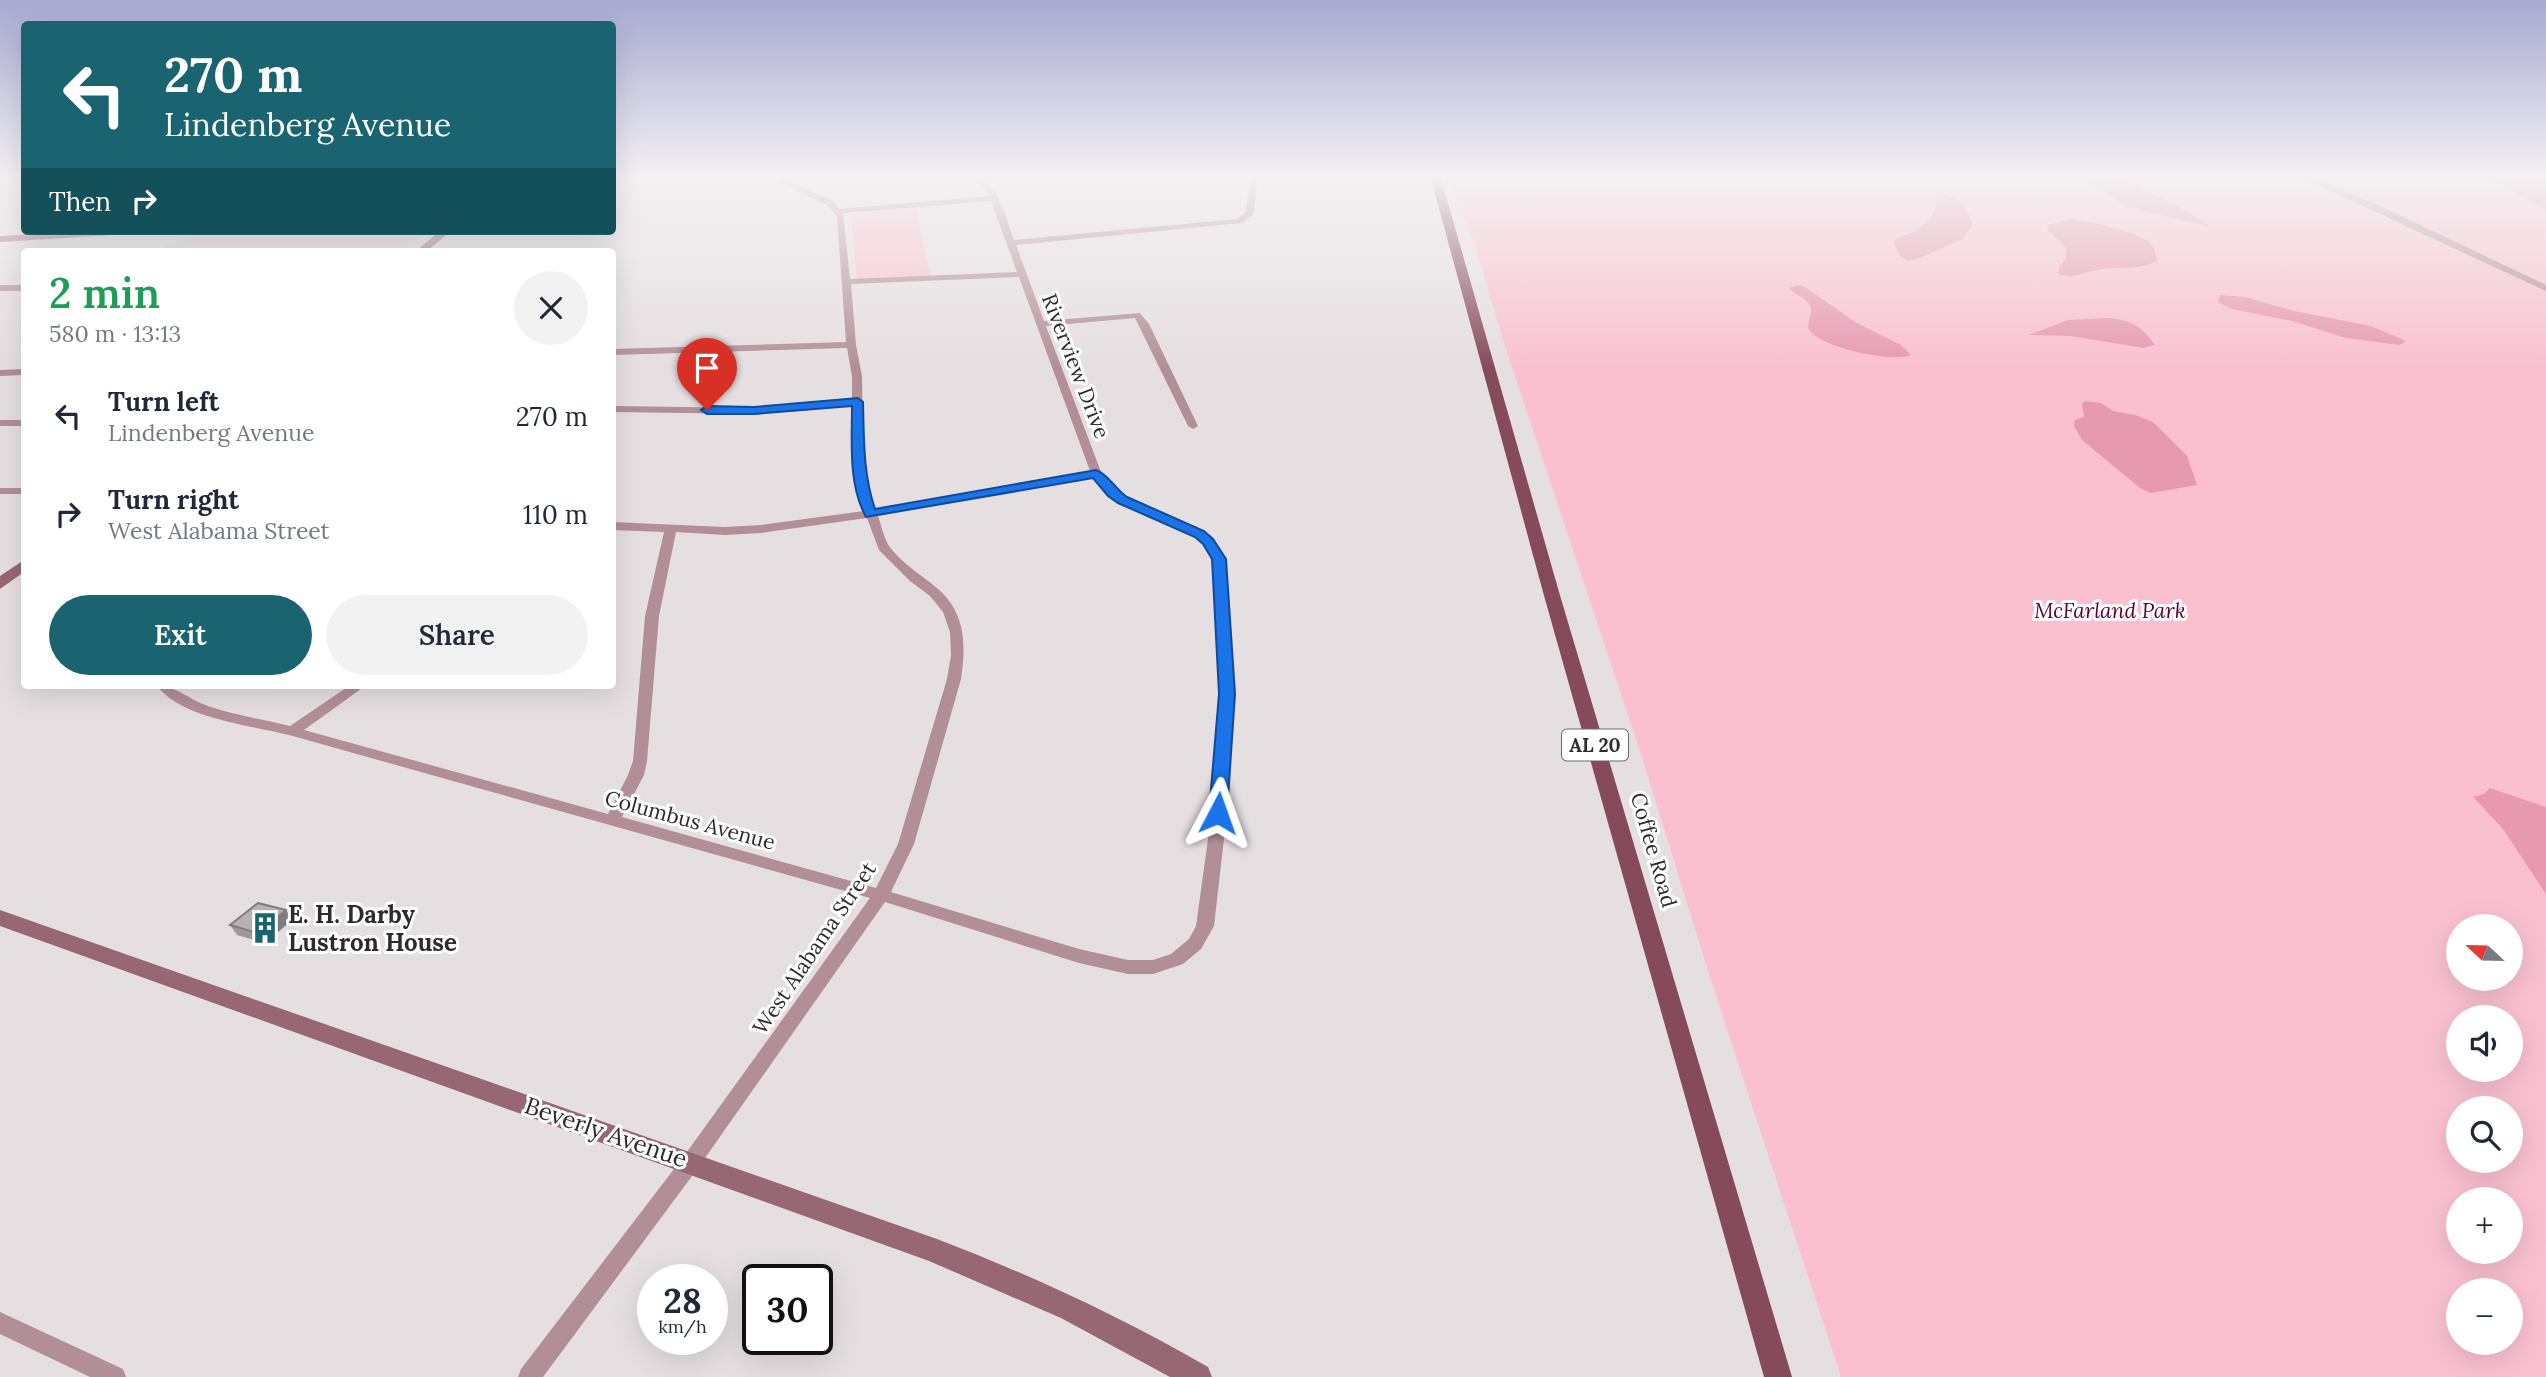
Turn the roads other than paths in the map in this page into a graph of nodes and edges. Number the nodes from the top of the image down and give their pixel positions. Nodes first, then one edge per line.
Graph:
1 (843, 239) edge
2 (1009, 239) edge
3 (1049, 239) edge
4 (1452, 239) edge
5 (2443, 239) edge
6 (1010, 243) junction
7 (1021, 274) junction
8 (847, 282) junction
9 (0, 288) edge
10 (21, 288) edge
11 (2546, 288) edge
12 (1041, 324) junction
13 (850, 345) junction
14 (616, 352) edge
15 (21, 372) edge
16 (0, 373) edge
17 (858, 402) junction
18 (616, 409) edge
19 (0, 423) edge
20 (21, 423) edge
21 (1193, 426) dead end
22 (1096, 473) junction
23 (0, 491) edge
24 (21, 491) edge
25 (870, 514) junction
26 (616, 526) edge
27 (671, 529) junction
28 (21, 567) edge
29 (0, 583) edge
30 (166, 689) edge
31 (354, 689) edge
32 (292, 731) junction
33 (612, 821) junction
34 (881, 895) junction
35 (0, 918) edge
36 (1200, 936) joint
37 (691, 1162) junction
38 (0, 1323) edge
39 (115, 1377) edge
40 (529, 1377) edge
41 (1198, 1377) edge
42 (1778, 1377) edge

1 - 8 street, West Alabama Street
2 - 6 street, Riverview Drive
3 - 6 street
4 - 42 main road, Coffee Road / AL 20
5 - 11 street
6 - 7 street, Riverview Drive
7 - 8 street
7 - 12 street, Riverview Drive
8 - 13 street, West Alabama Street
9 - 10 street
12 - 21 street
12 - 22 street, Riverview Drive
13 - 14 street
13 - 17 street, West Alabama Street
15 - 16 street
17 - 18 street
17 - 25 street, West Alabama Street
19 - 20 street
22 - 25 street
22 - 36 street, Riverview Drive
23 - 24 street
25 - 27 street
25 - 34 street, West Alabama Street
26 - 27 street
27 - 33 street
28 - 29 street
30 - 32 street, Columbus Avenue
31 - 32 street
32 - 33 street, Columbus Avenue
33 - 34 street, Columbus Avenue
34 - 36 street, Columbus Avenue
34 - 37 street, West Alabama Street
35 - 37 street, Beverly Avenue
37 - 40 street, West Alabama Street
37 - 41 street, Beverly Avenue
38 - 39 street

